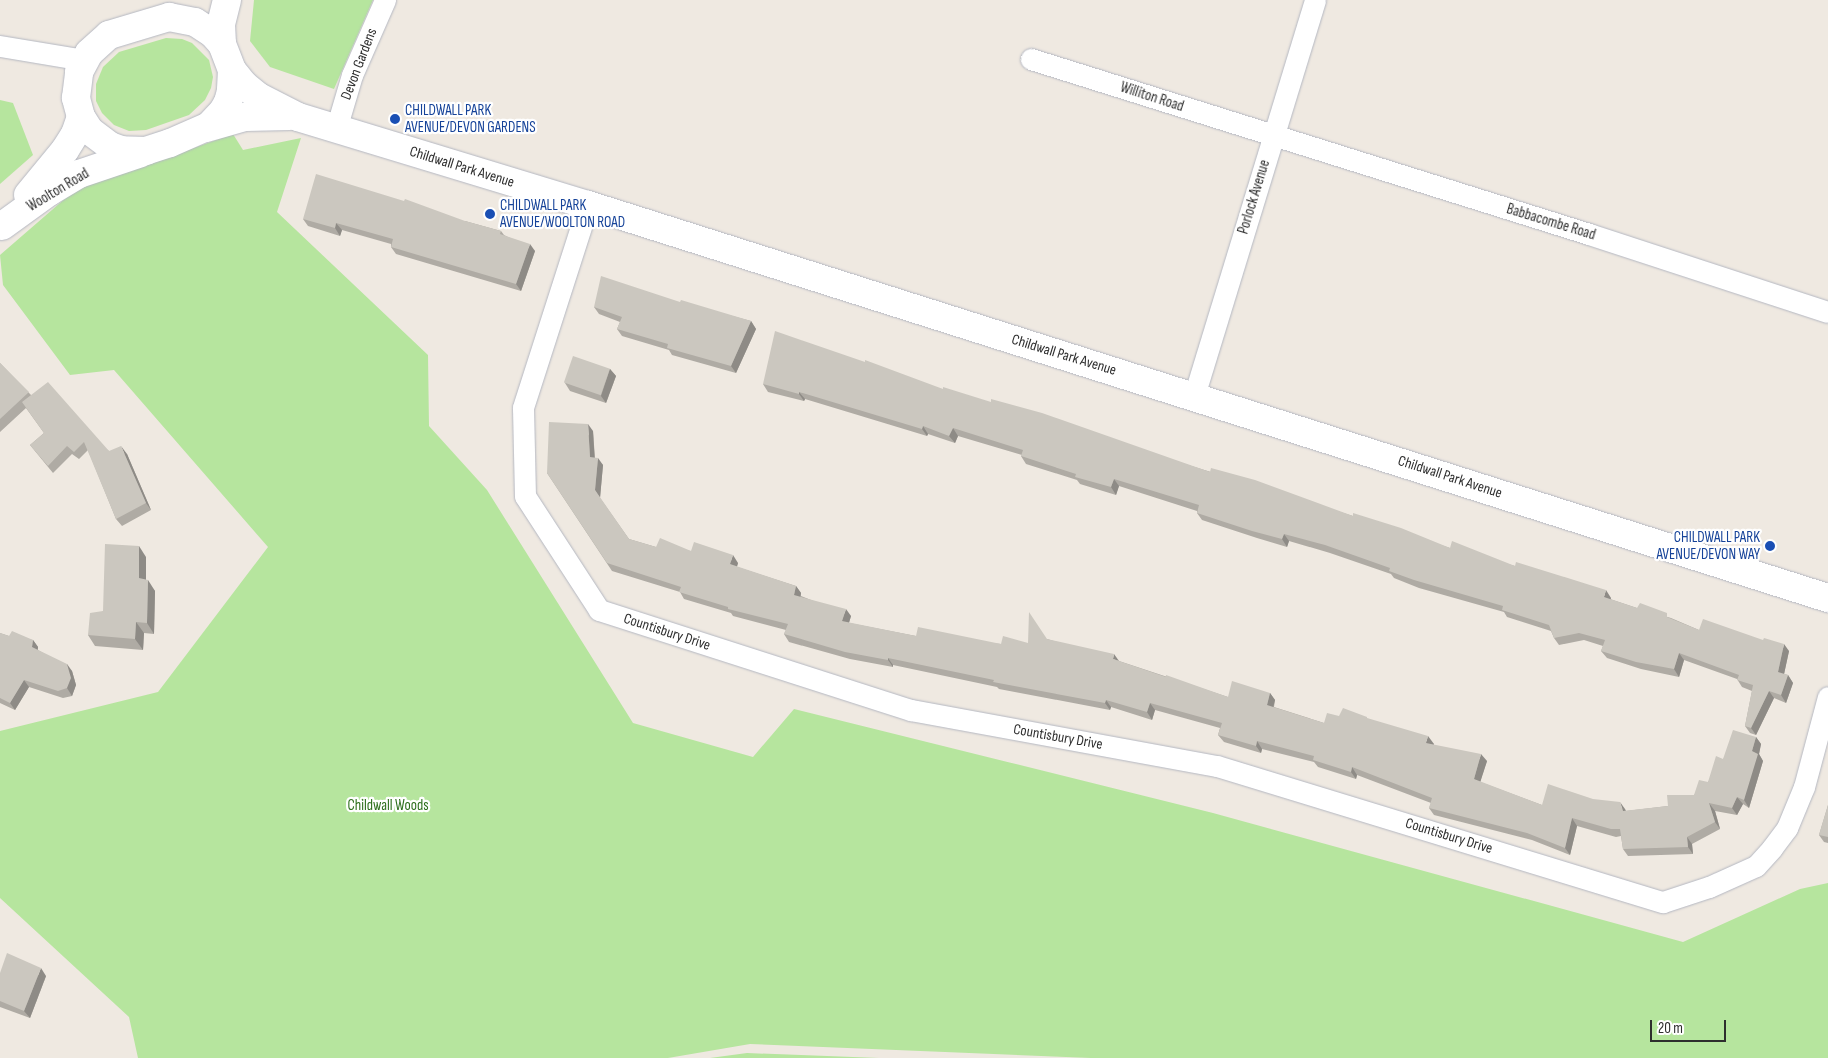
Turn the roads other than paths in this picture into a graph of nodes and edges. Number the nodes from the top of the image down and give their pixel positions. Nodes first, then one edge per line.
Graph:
1 (198, 0) edge
2 (227, 0) edge
3 (385, 0) edge
4 (1315, 0) edge
5 (160, 18) junction
6 (222, 44) junction
7 (0, 46) edge
8 (1031, 59) dead end
9 (85, 60) junction
10 (232, 70) junction
11 (81, 116) junction
12 (298, 117) junction
13 (336, 129) junction
14 (200, 131) junction
15 (1272, 136) junction
16 (146, 151) junction
17 (588, 205) junction
18 (1, 227) edge
19 (1828, 312) edge
20 (1194, 396) junction
21 (1828, 598) edge
22 (1828, 697) edge

1 - 5 street
2 - 6 street
3 - 13 street, Devon Gardens
4 - 15 street, Porlock Avenue
5 - 6 street
5 - 9 street
6 - 10 street
7 - 9 street
8 - 15 street, Williton Road
9 - 11 street
10 - 12 street, Childwall Park Avenue
10 - 14 street
11 - 16 street
11 - 18 street, Woolton Road
12 - 13 street, Childwall Park Avenue
12 - 14 street, Childwall Park Avenue
13 - 17 street, Childwall Park Avenue
14 - 16 street
15 - 19 street, Babbacombe Road
15 - 20 street, Porlock Avenue
16 - 18 street, Woolton Road
17 - 20 street, Childwall Park Avenue
17 - 22 street, Countisbury Drive
20 - 21 street, Childwall Park Avenue

